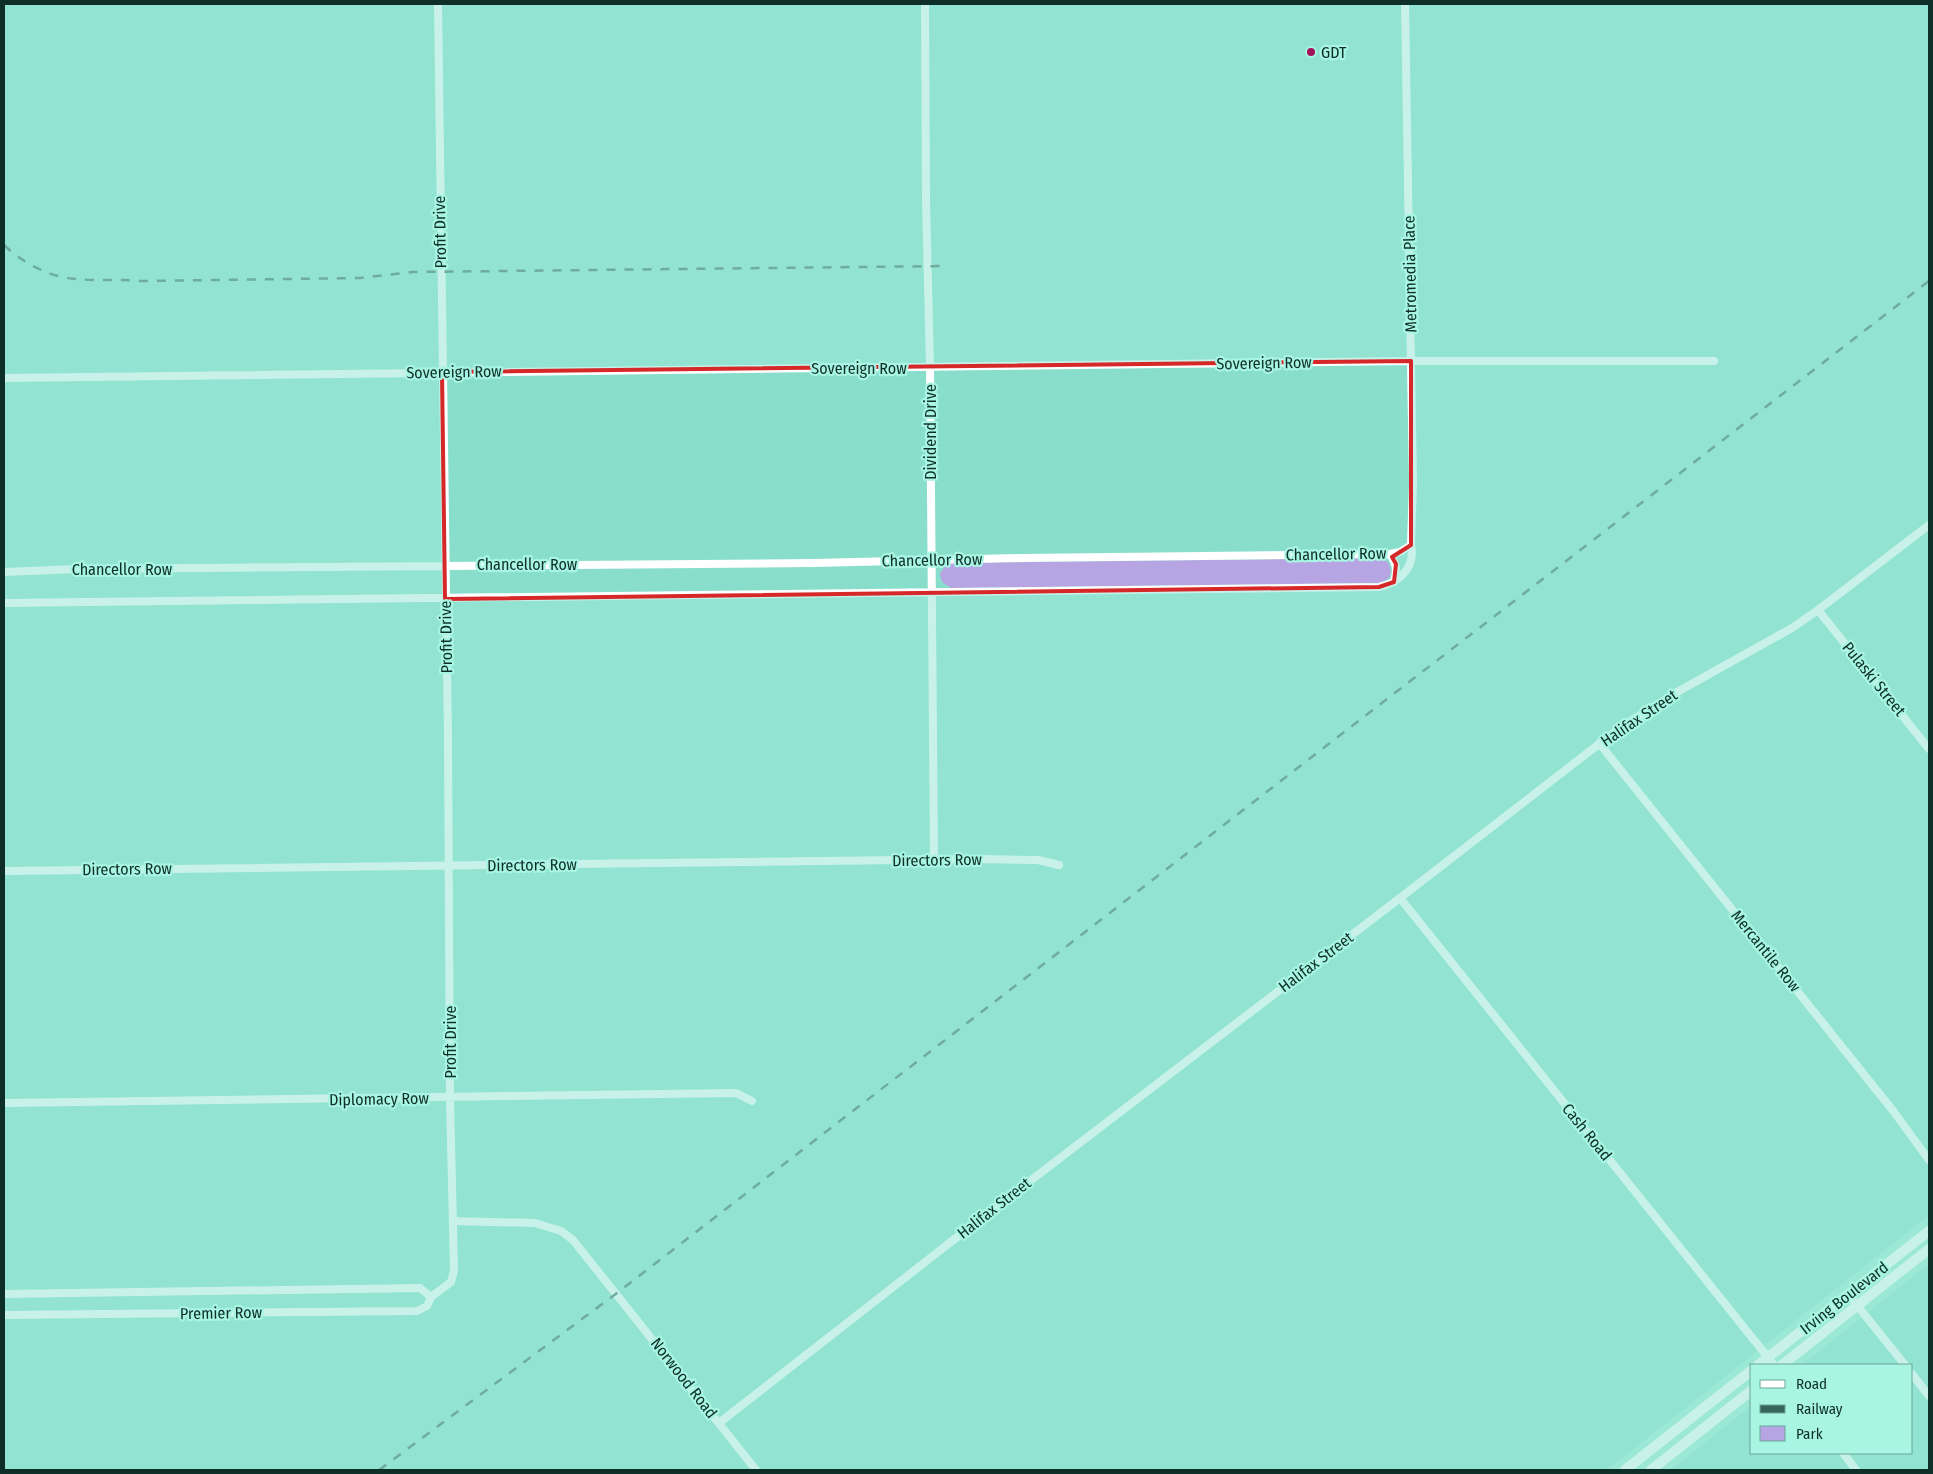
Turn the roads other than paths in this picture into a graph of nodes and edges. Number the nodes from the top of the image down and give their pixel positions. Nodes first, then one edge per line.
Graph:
1 (438, 4) edge
2 (925, 4) edge
3 (1405, 4) edge
4 (1411, 361) junction
5 (1714, 361) dead end
6 (930, 367) junction
7 (442, 372) junction
8 (4, 378) edge
9 (1929, 525) edge
10 (1411, 545) junction
11 (1390, 554) junction
12 (931, 560) junction
13 (445, 564) junction
14 (4, 572) edge
15 (1394, 582) junction
16 (931, 592) junction
17 (445, 599) junction
18 (4, 603) edge
19 (1818, 610) junction
20 (1600, 743) junction
21 (1929, 749) edge
22 (934, 860) junction
23 (1059, 865) dead end
24 (449, 866) junction
25 (4, 871) edge
26 (1400, 898) junction
27 (450, 1098) junction
28 (752, 1101) dead end
29 (4, 1103) edge
30 (1929, 1160) edge
31 (453, 1221) junction
32 (1929, 1231) edge
33 (1929, 1249) edge
34 (454, 1271) joint
35 (4, 1294) edge
36 (1848, 1294) junction
37 (432, 1296) junction
38 (1858, 1306) junction
39 (4, 1315) edge
40 (1771, 1361) edge
41 (1783, 1364) edge
42 (1904, 1364) edge
43 (1750, 1372) edge
44 (1913, 1375) edge
45 (1750, 1392) edge
46 (1929, 1396) edge
47 (1690, 1419) junction
48 (719, 1423) junction
49 (1700, 1431) junction
50 (1663, 1440) junction
51 (1673, 1453) junction
52 (1844, 1454) edge
53 (756, 1470) edge
54 (1625, 1470) edge
55 (1651, 1470) edge
56 (1856, 1470) edge

1 - 7 street, Profit Drive
2 - 6 street, Dividend Drive
3 - 4 street, Metromedia Place
4 - 5 street, Sovereign Row
4 - 6 street, Sovereign Row
4 - 10 street, Metromedia Place
6 - 7 street, Sovereign Row
6 - 12 street, Dividend Drive
7 - 8 street, Sovereign Row
7 - 13 street, Profit Drive
9 - 19 street, Halifax Street
10 - 11 street, Chancellor Row
10 - 15 street, Chancellor Row
11 - 12 street, Chancellor Row
11 - 15 street
12 - 13 street, Chancellor Row
12 - 16 street, Dividend Drive
13 - 14 street, Chancellor Row
13 - 17 street, Profit Drive
15 - 16 street, Chancellor Row
16 - 17 street, Chancellor Row
16 - 22 street, Dividend Drive
17 - 18 street, Chancellor Row
17 - 24 street, Profit Drive
19 - 20 street, Halifax Street
19 - 21 street, Pulaski Street
20 - 26 street, Halifax Street
20 - 30 street, Mercantile Row
22 - 23 street, Directors Row
22 - 24 street, Directors Row
24 - 25 street, Directors Row
24 - 27 street, Profit Drive
26 - 40 street, Cash Road
26 - 48 street, Halifax Street
27 - 28 street, Diplomacy Row
27 - 29 street, Diplomacy Row
27 - 31 street, Profit Drive
31 - 34 street, Profit Drive
31 - 48 street, Norwood Road
32 - 36 main road, Irving Boulevard
33 - 38 main road, Irving Boulevard
34 - 37 street, Premier Row
35 - 37 street, Premier Row
36 - 38 street
36 - 40 main road, Irving Boulevard
37 - 39 street, Premier Row
38 - 41 main road, Irving Boulevard
38 - 42 street
43 - 47 main road
44 - 46 street
45 - 49 main road
47 - 49 main road
47 - 50 main road
48 - 53 street, Norwood Road
49 - 51 main road
50 - 51 main road
50 - 54 main road
51 - 55 main road
52 - 56 street

